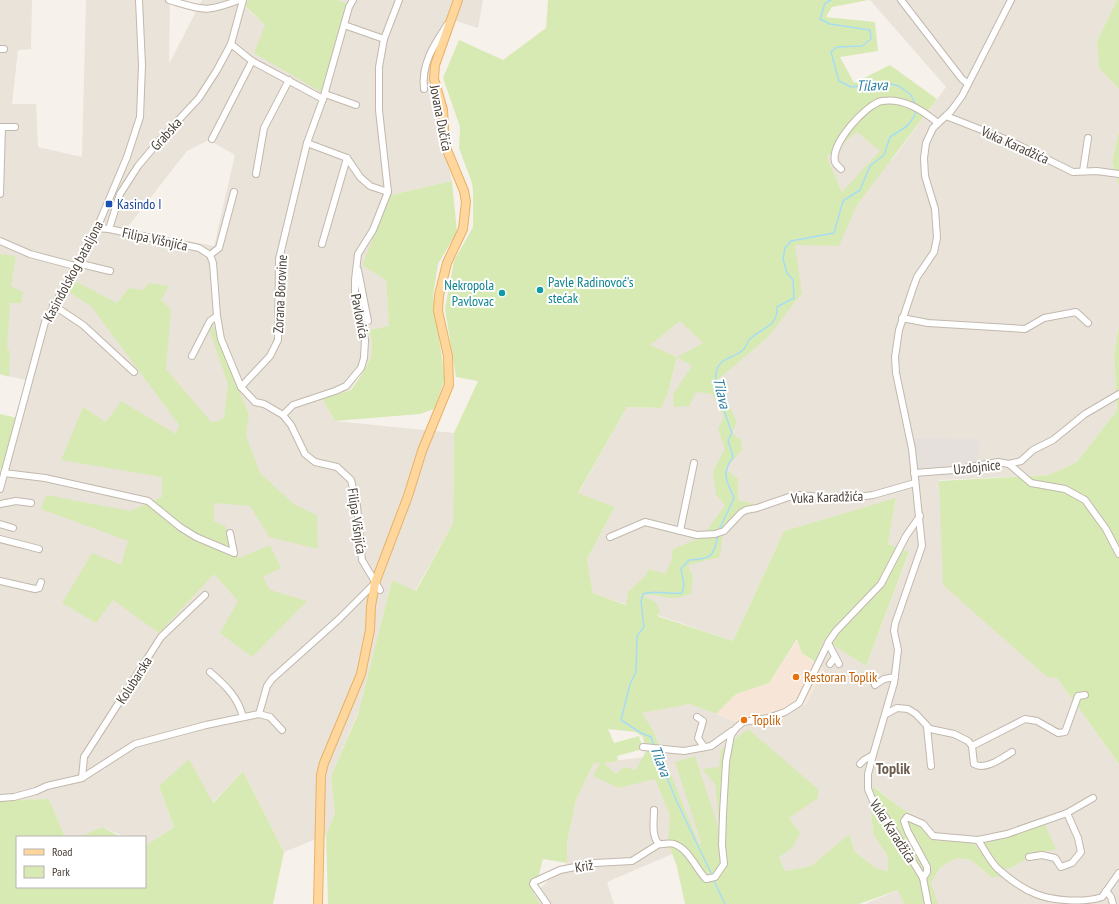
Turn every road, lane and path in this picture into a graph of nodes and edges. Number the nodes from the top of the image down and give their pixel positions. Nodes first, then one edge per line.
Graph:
1 (139, 0) edge
2 (169, 0) edge
3 (239, 0) edge
4 (243, 0) edge
5 (353, 0) edge
6 (399, 0) edge
7 (458, 0) edge
8 (901, 0) edge
9 (1011, 0) edge
10 (454, 13) junction
11 (344, 26) junction
12 (384, 39) junction
13 (232, 44) junction
14 (252, 61) junction
15 (289, 80) junction
16 (968, 84) junction
17 (424, 89) dead end
18 (324, 97) junction
19 (356, 105) dead end
20 (946, 116) junction
21 (938, 123) junction
22 (1, 127) edge
23 (14, 127) dead end
24 (1088, 138) dead end
25 (212, 139) dead end
26 (307, 142) junction
27 (347, 158) junction
28 (841, 169) dead end
29 (1083, 171) junction
30 (256, 174) dead end
31 (1119, 174) edge
32 (234, 192) dead end
33 (388, 192) junction
34 (0, 194) edge
35 (97, 228) junction
36 (109, 229) junction
37 (0, 241) edge
38 (322, 244) dead end
39 (210, 255) junction
40 (76, 264) junction
41 (357, 265) junction
42 (110, 271) dead end
43 (53, 305) junction
44 (217, 316) junction
45 (902, 318) junction
46 (368, 321) dead end
47 (1088, 323) dead end
48 (192, 356) dead end
49 (134, 372) dead end
50 (450, 374) joint
51 (241, 387) junction
52 (1119, 394) edge
53 (283, 414) junction
54 (694, 463) dead end
55 (1009, 464) junction
56 (4, 473) junction
57 (914, 473) junction
58 (915, 483) junction
59 (0, 489) edge
60 (31, 503) dead end
61 (0, 504) edge
62 (920, 516) junction
63 (0, 524) edge
64 (13, 528) dead end
65 (680, 531) junction
66 (230, 533) dead end
67 (610, 537) dead end
68 (0, 539) edge
69 (39, 549) dead end
70 (1119, 554) edge
71 (0, 581) edge
72 (41, 582) dead end
73 (378, 586) junction
74 (205, 595) dead end
75 (828, 643) junction
76 (835, 657) junction
77 (830, 664) dead end
78 (839, 664) dead end
79 (210, 672) dead end
80 (895, 677) junction
81 (875, 685) dead end
82 (1085, 695) dead end
83 (259, 714) junction
84 (886, 714) junction
85 (243, 717) junction
86 (697, 717) dead end
87 (927, 727) junction
88 (736, 728) junction
89 (282, 730) dead end
90 (972, 746) junction
91 (643, 747) dead end
92 (704, 747) junction
93 (1012, 752) dead end
94 (873, 755) junction
95 (860, 764) dead end
96 (931, 766) dead end
97 (82, 778) junction
98 (0, 798) edge
99 (1093, 798) dead end
100 (654, 810) dead end
101 (1067, 813) junction
102 (978, 840) junction
103 (659, 844) junction
104 (1029, 857) dead end
105 (1119, 873) edge
106 (923, 878) junction
107 (1106, 891) junction
108 (318, 904) edge
109 (547, 904) edge
110 (928, 904) edge
111 (1113, 904) edge

1 - 35 street, Kasindolskog bataljona
2 - 3 street
4 - 13 street, Grabska
5 - 11 street, Zorana Borovine
6 - 12 street, Pavlovića
7 - 10 main road, Jovana Dučića
8 - 16 street
9 - 16 street, Vuka Karadžića
10 - 17 street
10 - 50 main road, Jovana Dučića
11 - 12 street
11 - 18 street, Zorana Borovine
12 - 33 street, Pavlovića
13 - 14 street
13 - 36 street, Grabska
14 - 15 street
14 - 25 street
15 - 18 street
15 - 30 street
16 - 20 street, Vuka Karadžića
18 - 19 street
18 - 26 street, Zorana Borovine
20 - 21 street, Vuka Karadžića
20 - 29 street, Vuka Karadžića
21 - 28 street
21 - 45 street, Vuka Karadžića
22 - 23 street
22 - 34 street
24 - 29 street
26 - 27 street
26 - 51 street, Zorana Borovine
27 - 33 street
27 - 38 street
29 - 31 street, Vuka Karadžića
32 - 39 street
33 - 41 street, Pavlovića
35 - 36 street, Filipa Višnjića
35 - 40 street, Kasindolskog bataljona
36 - 39 street, Filipa Višnjića
37 - 40 street
39 - 44 street, Filipa Višnjića
40 - 42 street
40 - 43 street, Kasindolskog bataljona
41 - 46 street, Pavlovića
41 - 53 street, Pavlovića
43 - 49 street
43 - 56 street, Kasindolskog bataljona
44 - 48 street
44 - 51 street, Filipa Višnjića
45 - 47 street
45 - 57 street, Vuka Karadžića
50 - 73 main road, Filipa Višnjića
51 - 53 street, Filipa Višnjića
52 - 55 street
53 - 73 street, Filipa Višnjića
54 - 65 street
55 - 57 street, Uzdojnice
55 - 70 street, Uzdojnice
56 - 59 street, Kasindolskog bataljona
56 - 66 street
57 - 58 street, Vuka Karadžića
58 - 62 street, Vuka Karadžića
58 - 65 street, Vuka Karadžića
60 - 61 street
62 - 75 street
62 - 80 street, Vuka Karadžića
63 - 64 street
65 - 67 street, Vuka Karadžića
68 - 69 street
71 - 72 street
73 - 83 street
73 - 108 main road
74 - 97 street, Kolubarska
75 - 76 street
75 - 88 street
76 - 77 street
76 - 78 street
79 - 85 street
80 - 81 street
80 - 84 street, Vuka Karadžića
82 - 90 street
83 - 85 street
83 - 89 street
84 - 87 street
84 - 94 street, Vuka Karadžića
85 - 97 street
86 - 92 street
87 - 90 street
87 - 96 street
88 - 92 street
88 - 103 street
90 - 93 street
91 - 92 street
94 - 95 street
94 - 106 street, Vuka Karadžića
97 - 98 street
99 - 101 street, Vuka Karadžića
100 - 103 street
101 - 102 street, Vuka Karadžića
101 - 104 street
102 - 106 street, Vuka Karadžića
102 - 107 street
103 - 109 street, Križ
105 - 107 street
106 - 110 street, Vuka Karadžića
107 - 111 street

